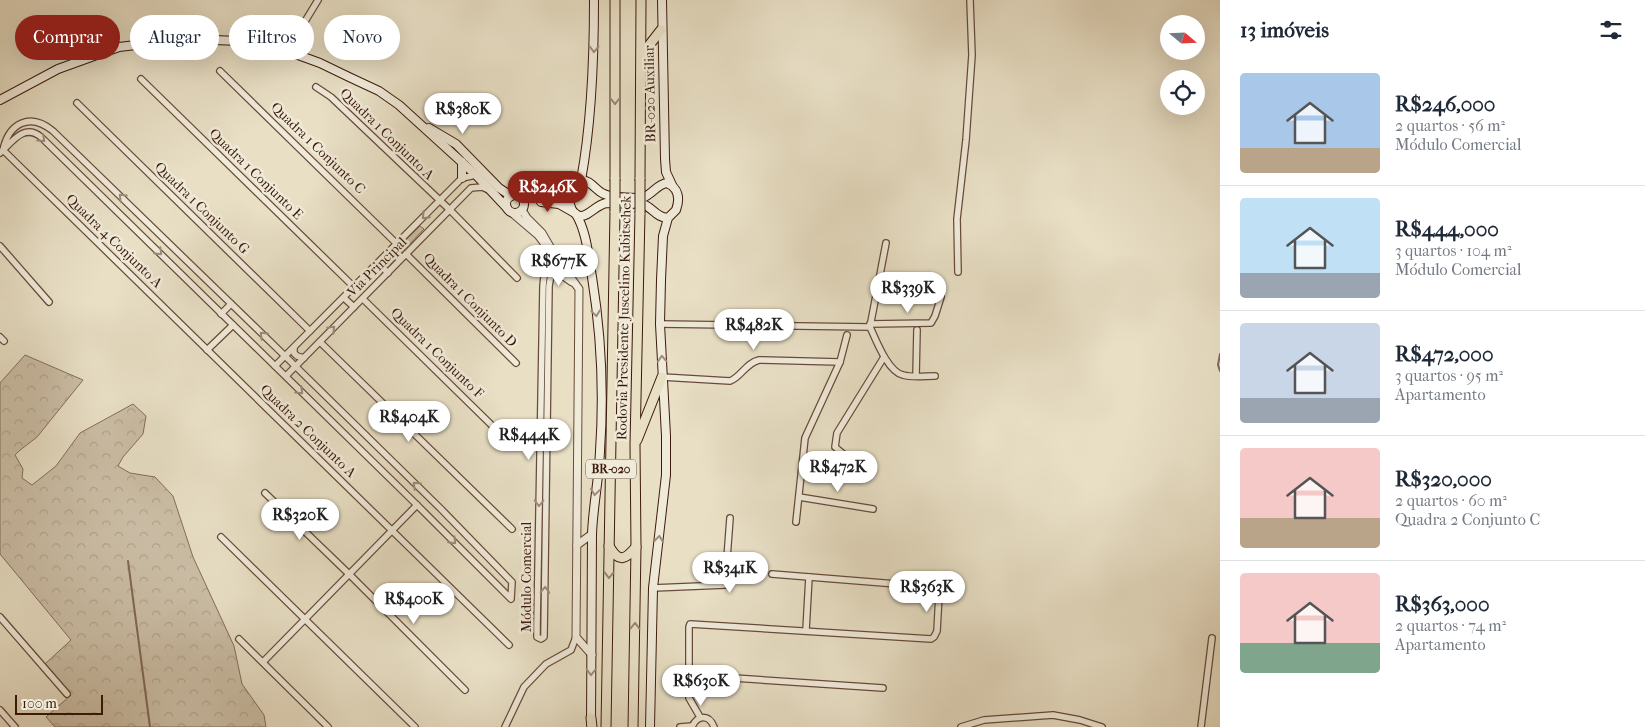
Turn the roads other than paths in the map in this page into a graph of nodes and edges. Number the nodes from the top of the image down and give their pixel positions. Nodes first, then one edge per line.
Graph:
1 (318, 0) edge
2 (594, 0) edge
3 (615, 0) edge
4 (641, 0) edge
5 (662, 0) edge
6 (970, 0) edge
7 (309, 15) edge
8 (662, 30) junction
9 (229, 41) edge
10 (312, 60) edge
11 (220, 71) dead end
12 (641, 74) junction
13 (141, 79) dead end
14 (316, 87) dead end
15 (0, 100) edge
16 (77, 103) dead end
17 (419, 122) junction
18 (1, 151) edge
19 (462, 162) junction
20 (91, 167) junction
21 (486, 174) junction
22 (476, 175) junction
23 (82, 176) junction
24 (462, 178) junction
25 (580, 180) junction
26 (672, 185) junction
27 (570, 189) junction
28 (490, 190) junction
29 (440, 201) junction
30 (519, 202) junction
31 (450, 210) junction
32 (509, 210) junction
33 (574, 213) junction
34 (668, 218) junction
35 (886, 243) dead end
36 (398, 244) junction
37 (0, 246) edge
38 (406, 254) junction
39 (559, 260) junction
40 (548, 262) junction
41 (378, 263) junction
42 (554, 271) junction
43 (958, 272) dead end
44 (388, 273) junction
45 (517, 278) dead end
46 (575, 284) junction
47 (546, 286) junction
48 (354, 288) junction
49 (941, 297) dead end
50 (344, 298) junction
51 (363, 299) junction
52 (49, 302) dead end
53 (231, 304) junction
54 (354, 307) junction
55 (221, 314) junction
56 (660, 324) junction
57 (233, 325) junction
58 (870, 326) junction
59 (917, 330) dead end
60 (310, 331) junction
61 (847, 335) dead end
62 (320, 342) junction
63 (294, 348) junction
64 (207, 350) junction
65 (285, 356) junction
66 (304, 358) junction
67 (884, 358) junction
68 (840, 362) junction
69 (516, 363) dead end
70 (275, 366) junction
71 (295, 367) junction
72 (286, 376) junction
73 (916, 376) junction
74 (935, 376) dead end
75 (662, 377) junction
76 (351, 422) junction
77 (342, 431) junction
78 (635, 445) junction
79 (514, 447) dead end
80 (852, 461) dead end
81 (543, 482) junction
82 (265, 493) dead end
83 (799, 497) junction
84 (417, 505) junction
85 (441, 509) junction
86 (873, 509) dead end
87 (730, 518) dead end
88 (431, 519) junction
89 (796, 522) dead end
90 (512, 529) dead end
91 (392, 531) junction
92 (592, 534) junction
93 (221, 537) dead end
94 (577, 545) junction
95 (609, 546) junction
96 (636, 547) junction
97 (538, 550) junction
98 (546, 551) junction
99 (349, 574) junction
100 (772, 574) dead end
101 (809, 577) junction
102 (910, 585) dead end
103 (653, 588) junction
104 (939, 595) dead end
105 (0, 617) edge
106 (305, 619) junction
107 (544, 624) junction
108 (537, 625) junction
109 (806, 630) junction
110 (576, 637) junction
111 (1212, 638) dead end
112 (239, 639) dead end
113 (509, 646) dead end
114 (592, 654) junction
115 (263, 662) junction
116 (688, 675) junction
117 (883, 688) dead end
118 (465, 690) dead end
119 (67, 694) dead end
120 (0, 710) edge
121 (700, 717) junction
122 (591, 724) edge
123 (15, 727) edge
124 (328, 727) edge
125 (415, 727) edge
126 (505, 727) edge
127 (606, 727) edge
128 (633, 727) edge
129 (650, 727) edge
130 (680, 727) edge
131 (692, 727) edge
132 (714, 727) edge
133 (960, 727) edge
134 (1102, 727) edge
135 (1200, 727) edge

1 - 7 street
2 -> 25 main road
3 -> 95 highway, Rodovia Presidente Juscelino Kubitschek / BR-020, bridge
4 - 12 highway, BR-020
5 - 8 main road, BR-020 Auxiliar
6 - 43 street
8 - 12 highway
8 - 26 main road, BR-020 Auxiliar
9 - 15 main road
10 - 17 main road
11 - 36 street, Quadra 1 Conjunto C
12 - 78 highway, Rodovia Presidente Juscelino Kubitschek / BR-020, bridge
13 - 48 street, Quadra 1 Conjunto E
14 - 29 street, Quadra 1 Conjunto A
16 - 60 street, Quadra 1 Conjunto G
17 - 19 main road
17 - 21 main road
18 - 20 street
18 -> 23 street
18 - 64 street, Quadra 4 Conjunto A
19 - 22 main road
19 - 24 main road
20 - 23 street
53 -> 20 street
21 - 22 main road
21 - 30 main road
22 - 24 street
22 - 28 main road
23 -> 55 street
24 - 29 street, Via Principal
25 - 26 main road
25 - 27 main road
26 - 34 main road, BR-020 Auxiliar
27 - 30 main road
27 - 33 main road
28 - 31 street, Via Principal
28 - 32 main road
29 - 31 street, Quadra 1 Conjunto A
29 -> 36 street, Via Principal
30 - 32 main road
30 - 32 main road
30 - 33 main road
30 - 39 street
31 - 38 street, Via Principal
31 - 45 street, Quadra 1 Conjunto A
32 - 40 street, Módulo Comercial
33 - 34 main road
33 -> 92 main road
34 - 56 main road
35 - 58 street
36 - 41 street, Via Principal
37 - 52 street
38 - 44 street, Via Principal
38 - 69 street, Quadra 1 Conjunto D
39 - 40 street
39 - 42 street, Módulo Comercial
39 - 46 street
40 - 42 street, Módulo Comercial
40 - 47 street, Módulo Comercial
41 - 44 street
41 - 48 street, Via Principal
42 - 46 street, Módulo Comercial
42 - 47 street, Módulo Comercial
44 - 51 street, Via Principal
46 - 94 street
47 - 81 street, Módulo Comercial
48 - 50 street, Via Principal
49 - 58 street
50 - 54 street
50 - 60 street, Via Principal
51 - 54 street, Via Principal
51 - 79 street, Quadra 1 Conjunto F
53 - 55 street
65 -> 53 street
62 -> 54 street, Via Principal
55 - 57 street
56 - 58 street
75 -> 56 main road
57 - 64 street
57 - 70 street
58 - 67 street
59 - 73 street
60 - 63 street, Via Principal
61 - 68 street
62 - 66 street, Via Principal
62 - 90 street
63 - 65 street, Via Principal
63 - 66 street
64 - 91 street, Quadra 2 Conjunto A
65 - 70 street, Via Principal
65 - 71 street
66 - 71 street, Via Principal
67 - 73 street
67 - 80 street
68 - 75 street
68 - 83 street
70 - 72 street
71 - 72 street, Via Principal
71 - 76 street
72 -> 77 street
73 - 74 street
75 - 78 highway
103 -> 75 main road
76 - 77 street
85 -> 76 street
77 - 84 street
78 - 96 highway, Rodovia Presidente Juscelino Kubitschek / BR-020
81 -> 97 street, Módulo Comercial
81 - 98 street, Módulo Comercial
82 - 99 street
83 - 86 street
83 - 89 street
84 - 88 street
84 - 91 street
85 - 88 street
88 -> 85 street
87 - 103 street
91 - 99 street
91 - 113 street, Quadra 2 Conjunto A
92 - 94 street
92 - 114 main road
93 - 106 street
94 - 110 street
95 - 96 highway
95 -> 127 highway, Rodovia Presidente Juscelino Kubitschek / BR-020
128 -> 96 highway, Rodovia Presidente Juscelino Kubitschek / BR-020
97 - 98 street
97 - 108 street, Módulo Comercial
107 -> 98 street, Módulo Comercial
99 - 106 street
99 - 118 street
100 - 101 street
101 - 102 street
101 - 109 street
103 - 129 main road
104 - 109 street
105 - 119 street
106 - 115 street
106 - 125 street
107 - 108 street
107 - 108 street, Módulo Comercial
109 - 116 street
110 - 114 street
110 - 126 street
111 - 135 street
112 - 115 street
114 -> 122 main road
115 - 124 street
116 - 117 street
116 - 121 street
120 - 123 street
121 - 131 street
121 - 132 street
130 - 131 street
133 - 134 street

